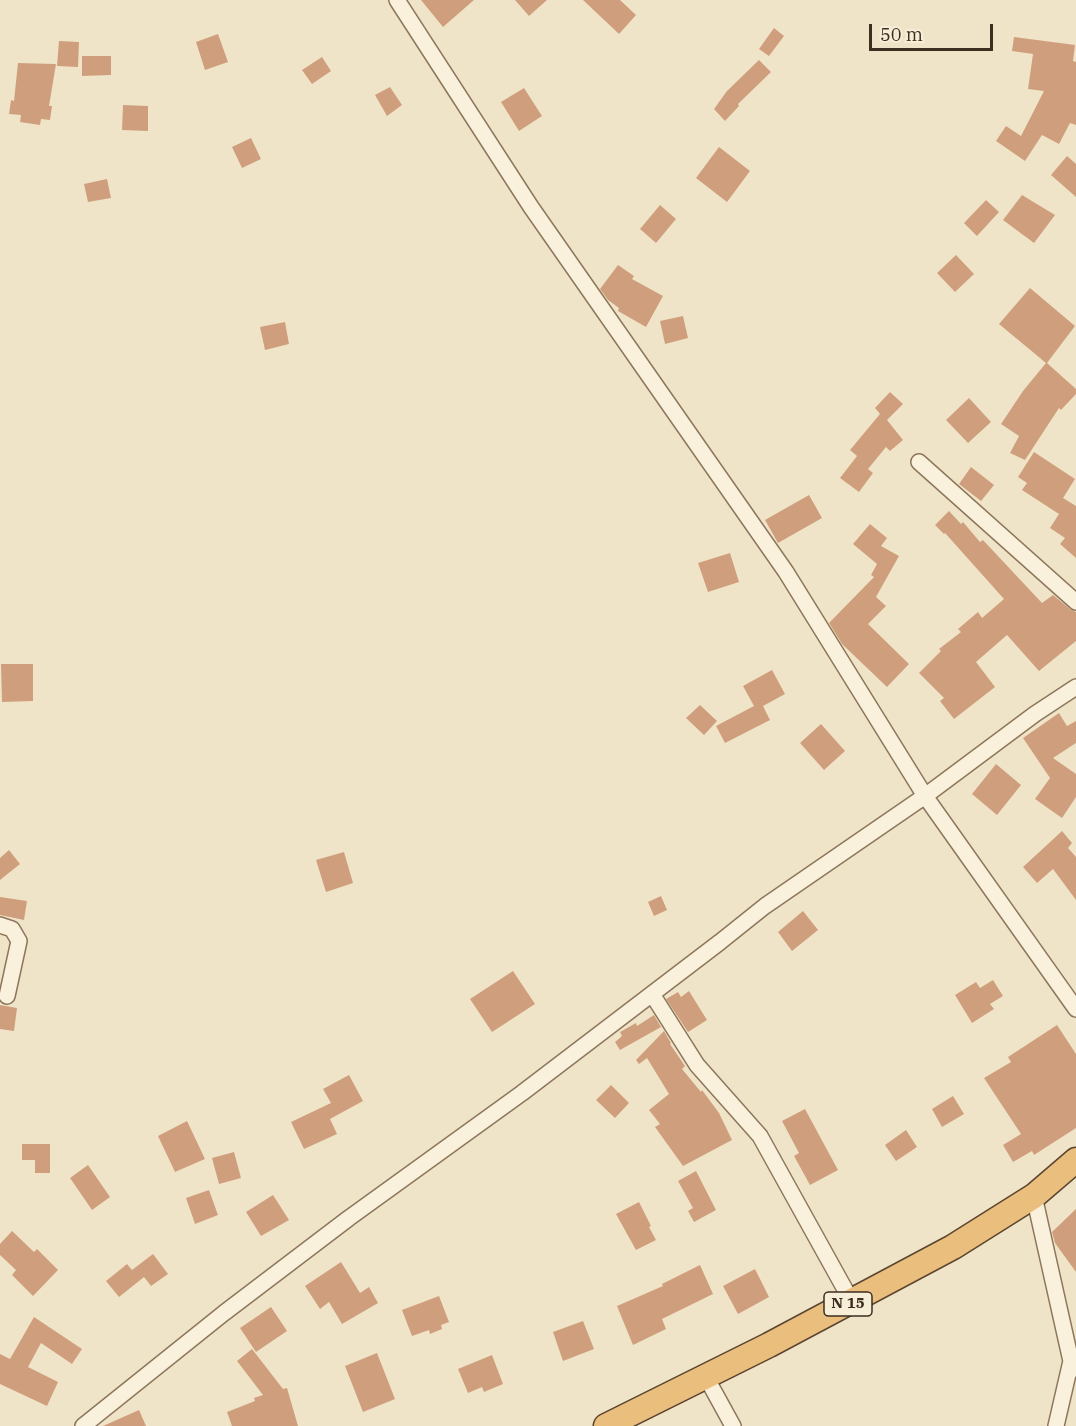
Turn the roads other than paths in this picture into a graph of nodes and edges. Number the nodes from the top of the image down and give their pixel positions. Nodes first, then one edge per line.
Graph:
1 (397, 0) edge
2 (919, 462) dead end
3 (1076, 602) edge
4 (1076, 687) edge
5 (925, 796) junction
6 (0, 925) edge
7 (652, 994) junction
8 (7, 996) dead end
9 (1076, 1009) edge
10 (1076, 1160) edge
11 (1034, 1196) junction
12 (852, 1302) junction
13 (1074, 1365) edge
14 (706, 1377) junction
15 (84, 1426) edge
16 (606, 1426) edge
17 (733, 1426) edge
18 (1056, 1426) edge

1 - 5 street
2 - 3 street
4 - 5 street
5 - 7 street
5 - 9 street
6 - 8 street
7 - 12 street
7 - 15 street
10 - 11 highway, N 15
11 - 12 highway, N 15
11 - 13 street
12 - 14 highway, N 15
13 - 18 street
14 - 16 highway, N 15
14 - 17 street

